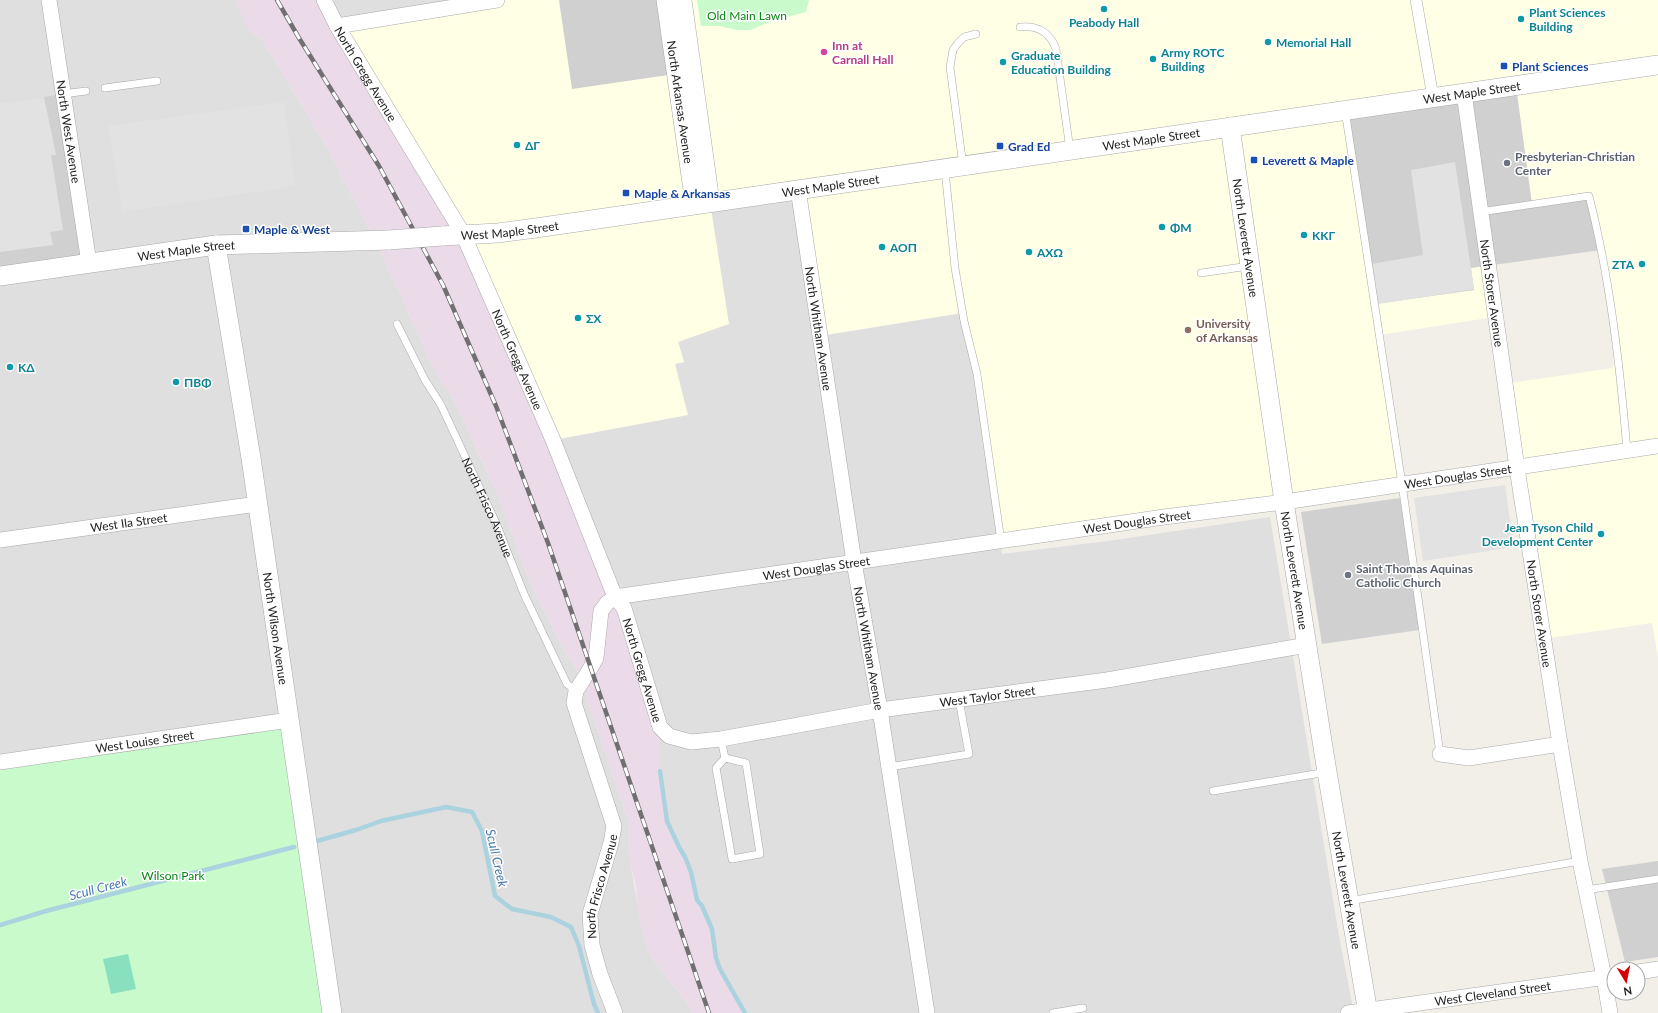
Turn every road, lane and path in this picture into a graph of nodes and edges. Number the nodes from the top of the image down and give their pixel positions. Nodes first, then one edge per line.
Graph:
1 (49, 0) edge
2 (324, 0) edge
3 (497, 0) edge
4 (666, 0) edge
5 (682, 0) edge
6 (1416, 0) edge
7 (337, 26) junction
8 (1020, 27) dead end
9 (976, 34) dead end
10 (1658, 65) edge
11 (157, 81) dead end
12 (105, 88) dead end
13 (86, 91) dead end
14 (1464, 93) junction
15 (63, 94) junction
16 (1433, 97) junction
17 (1345, 110) junction
18 (1230, 127) junction
19 (1070, 150) junction
20 (954, 167) junction
21 (798, 189) junction
22 (702, 203) junction
23 (1480, 212) junction
24 (463, 234) junction
25 (216, 245) junction
26 (89, 262) junction
27 (1250, 266) junction
28 (1201, 273) dead end
29 (0, 276) edge
30 (397, 324) dead end
31 (1658, 446) edge
32 (1627, 451) junction
33 (1517, 468) junction
34 (1402, 484) junction
35 (1284, 502) junction
36 (257, 504) junction
37 (0, 540) edge
38 (1000, 540) junction
39 (854, 562) junction
40 (615, 597) junction
41 (1307, 646) junction
42 (576, 691) junction
43 (960, 700) junction
44 (880, 710) junction
45 (289, 720) junction
46 (669, 736) joint
47 (721, 738) junction
48 (1560, 744) junction
49 (1440, 754) joint
50 (725, 758) junction
51 (0, 762) edge
52 (889, 766) junction
53 (1327, 772) junction
54 (1213, 791) dead end
55 (1580, 861) junction
56 (1658, 879) edge
57 (1586, 890) junction
58 (1349, 901) junction
59 (1606, 965) edge
60 (1658, 969) edge
61 (1646, 971) edge
62 (1606, 976) edge
63 (1610, 1001) edge
64 (1083, 1008) dead end
65 (1368, 1012) edge
66 (332, 1013) edge
67 (615, 1013) edge
68 (927, 1013) edge
69 (1053, 1013) edge
70 (1348, 1013) edge
71 (1610, 1013) edge

1 - 15 street, North West Avenue
2 - 7 street, North Gregg Avenue
3 - 7 street
4 - 22 street, North Arkansas Avenue
5 - 22 street, North Arkansas Avenue
6 - 16 street
7 - 24 street, North Gregg Avenue
8 - 19 lane
9 - 20 lane
10 - 14 street, West Maple Street
11 - 12 lane
13 - 15 lane
14 - 16 street, West Maple Street
14 - 23 street, North Storer Avenue
15 - 26 street, North West Avenue
16 - 17 street, West Maple Street
17 - 18 street, West Maple Street
17 - 34 lane
18 - 19 street, West Maple Street
18 - 27 street, North Leverett Avenue
19 - 20 street, West Maple Street
20 - 21 street, West Maple Street
20 - 38 lane
21 - 22 street, West Maple Street
21 - 39 street, North Whitham Avenue
22 - 24 street, West Maple Street
23 - 32 lane
23 - 33 street, North Storer Avenue
24 - 25 street, West Maple Street, bridge
24 - 40 street, North Gregg Avenue
25 - 26 street, West Maple Street
25 - 36 street, North Wilson Avenue
26 - 29 street, West Maple Street
27 - 28 lane
27 - 35 street, North Leverett Avenue
30 - 42 lane, North Frisco Avenue
31 - 32 street, West Douglas Street
32 - 33 street, West Douglas Street
33 - 34 street, West Douglas Street
33 - 48 street, North Storer Avenue
34 - 35 street, West Douglas Street
34 - 49 lane
35 - 38 street, West Douglas Street
35 - 41 street, North Leverett Avenue
36 - 37 street, West Ila Street
36 - 45 street, North Wilson Avenue
38 - 39 street, West Douglas Street
39 - 40 street, West Douglas Street
39 - 44 street, North Whitham Avenue
40 - 42 street
40 - 46 street, North Gregg Avenue
41 - 43 street, West Taylor Street
41 - 53 street, North Leverett Avenue
42 - 67 street, North Frisco Avenue
43 - 44 street, West Taylor Street
43 - 52 lane
44 - 47 street, West Taylor Street
44 - 52 street, North Whitham Avenue
45 - 51 street, West Louise Street
45 - 66 street, North Wilson Avenue
46 - 47 street, West Taylor Street
47 - 50 lane
48 - 49 street
48 - 55 street, North Storer Avenue
50 - 50 lane
52 - 68 street, North Whitham Avenue
53 - 54 lane
53 - 58 street, North Leverett Avenue
55 - 57 street, North Storer Avenue
55 - 58 lane
56 - 57 lane
57 - 59 street, North Storer Avenue
58 - 65 street, North Leverett Avenue
60 - 61 street
62 - 65 street, West Cleveland Street
63 - 71 street, North Storer Avenue
64 - 69 lane
65 - 70 street, West Cleveland Street

